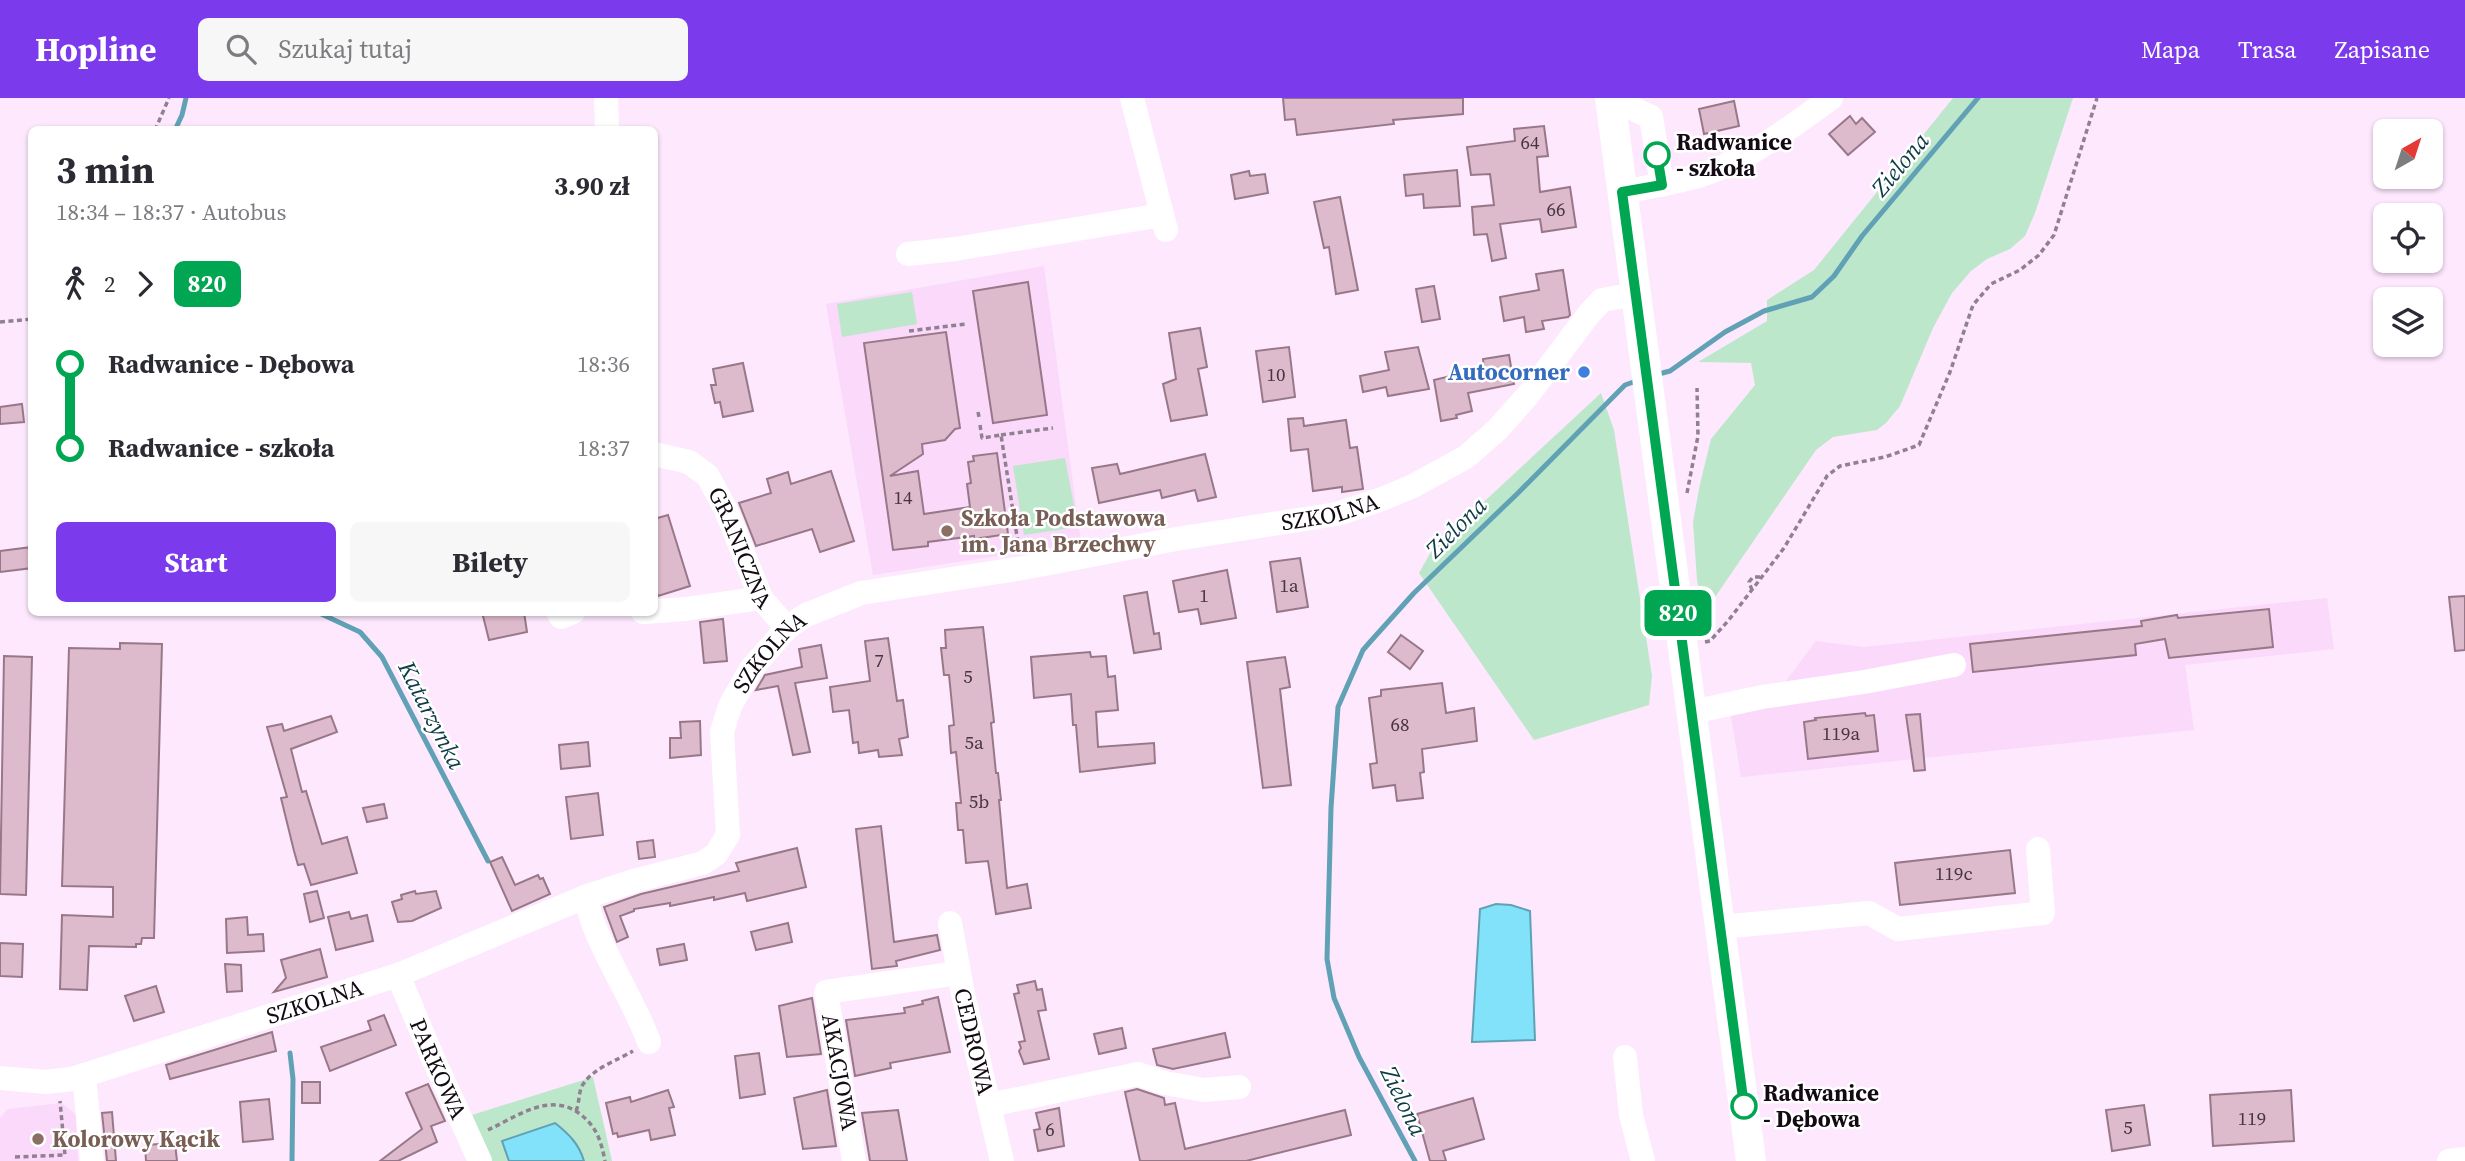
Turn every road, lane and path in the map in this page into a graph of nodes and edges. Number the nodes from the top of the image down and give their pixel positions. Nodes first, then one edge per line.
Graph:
1 (169, 98) edge
2 (606, 98) edge
3 (1132, 98) edge
4 (1610, 98) edge
5 (1830, 98) edge
6 (2097, 98) edge
7 (157, 126) edge
8 (607, 126) edge
9 (1662, 185) junction
10 (1622, 192) junction
11 (908, 254) dead end
12 (1636, 294) junction
13 (28, 319) edge
14 (0, 322) edge
15 (966, 324) dead end
16 (909, 331) dead end
17 (1697, 388) dead end
18 (980, 425) dead end
19 (1053, 428) dead end
20 (1002, 435) junction
21 (658, 455) edge
22 (1687, 494) dead end
23 (1023, 568) junction
24 (761, 598) junction
25 (658, 612) edge
26 (787, 628) junction
27 (1682, 645) junction
28 (1954, 665) dead end
29 (1692, 712) junction
30 (2038, 849) dead end
31 (585, 897) junction
32 (950, 923) dead end
33 (1721, 928) junction
34 (958, 973) junction
35 (398, 975) junction
36 (649, 1042) joint
37 (1625, 1057) dead end
38 (84, 1075) junction
39 (0, 1078) edge
40 (1240, 1087) dead end
41 (60, 1092) dead end
42 (989, 1105) junction
43 (576, 1111) junction
44 (470, 1138) junction
45 (15, 1157) dead end
46 (2465, 1158) edge
47 (92, 1161) edge
48 (480, 1161) edge
49 (605, 1161) edge
50 (854, 1161) edge
51 (1002, 1161) edge
52 (1643, 1161) edge
53 (1751, 1161) edge
54 (2449, 1161) edge

1 - 7 path
2 - 8 street
3 - 11 street
4 - 9 street
4 - 10 main road
5 - 9 street
6 - 27 path
9 - 10 street
10 - 12 main road
12 - 23 street, SZKOLNA
12 - 27 main road
13 - 14 path
15 - 16 path
17 - 22 path
18 - 20 path
19 - 20 path
20 - 23 path
21 - 24 street, GRANICZNA
23 - 26 street, SZKOLNA
24 - 25 street
24 - 26 street, GRANICZNA
26 - 31 street, SZKOLNA
27 - 29 main road
28 - 29 street
29 - 33 main road
30 - 33 street
31 - 35 street, SZKOLNA
31 - 36 street
32 - 34 street, CEDROWA
33 - 53 main road
34 - 42 street, CEDROWA
34 - 50 street, AKACJOWA
35 - 38 street, SZKOLNA
35 - 44 street, PARKOWA
36 - 43 path
37 - 52 street
38 - 39 street, SZKOLNA
38 - 47 street
40 - 42 street
41 - 45 path
42 - 51 street, CEDROWA
43 - 44 path
43 - 49 path
44 - 48 street, PARKOWA
46 - 54 street

